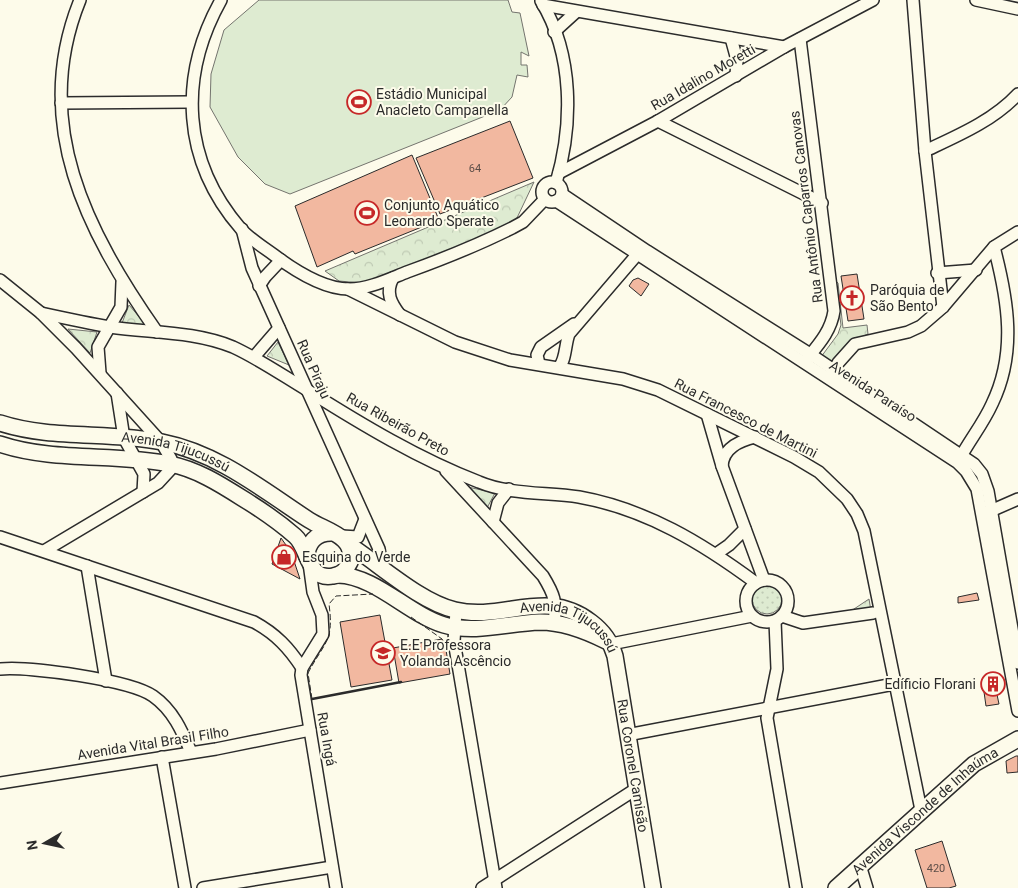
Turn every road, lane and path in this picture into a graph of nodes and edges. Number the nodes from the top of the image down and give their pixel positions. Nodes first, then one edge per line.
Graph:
1 (80, 0) edge
2 (221, 0) edge
3 (874, 0) edge
4 (913, 0) edge
5 (976, 0) edge
6 (542, 3) edge
7 (861, 3) edge
8 (1018, 8) edge
9 (576, 12) junction
10 (554, 32) junction
11 (731, 38) junction
12 (800, 39) junction
13 (784, 47) junction
14 (736, 76) junction
15 (1018, 94) edge
16 (191, 102) junction
17 (61, 103) junction
18 (658, 121) junction
19 (925, 151) junction
20 (558, 178) junction
21 (554, 198) junction
22 (822, 203) junction
23 (242, 229) junction
24 (1018, 232) edge
25 (994, 248) junction
26 (640, 251) junction
27 (281, 260) junction
28 (976, 270) junction
29 (937, 273) junction
30 (392, 278) junction
31 (0, 280) edge
32 (122, 282) junction
33 (259, 286) junction
34 (348, 289) junction
35 (942, 307) junction
36 (41, 313) junction
37 (402, 317) junction
38 (578, 322) junction
39 (110, 327) junction
40 (279, 328) junction
41 (157, 332) junction
42 (254, 357) junction
43 (807, 359) junction
44 (539, 364) junction
45 (559, 367) junction
46 (100, 373) junction
47 (832, 376) junction
48 (306, 390) junction
49 (117, 392) junction
50 (707, 414) junction
51 (0, 423) edge
52 (755, 437) junction
53 (124, 438) junction
54 (161, 442) junction
55 (0, 444) edge
56 (960, 459) junction
57 (135, 460) junction
58 (172, 464) junction
59 (722, 466) junction
60 (444, 467) junction
61 (509, 490) junction
62 (143, 492) junction
63 (1018, 499) edge
64 (987, 513) junction
65 (365, 519) junction
66 (494, 522) junction
67 (745, 529) junction
68 (0, 537) edge
69 (340, 538) junction
70 (44, 551) junction
71 (716, 554) junction
72 (308, 560) junction
73 (87, 566) junction
74 (382, 566) junction
75 (333, 576) junction
76 (760, 582) junction
77 (317, 602) junction
78 (557, 606) junction
79 (456, 611) junction
80 (873, 613) dead end
81 (752, 616) junction
82 (778, 618) junction
83 (554, 623) junction
84 (455, 627) junction
85 (611, 644) junction
86 (1018, 663) edge
87 (302, 668) junction
88 (0, 669) edge
89 (106, 681) junction
90 (894, 684) junction
91 (770, 707) junction
92 (1018, 712) edge
93 (310, 730) junction
94 (627, 735) junction
95 (1018, 739) edge
96 (191, 752) junction
97 (162, 757) junction
98 (0, 783) edge
99 (636, 789) junction
100 (921, 810) junction
101 (860, 865) junction
102 (332, 867) junction
103 (495, 884) edge
104 (184, 888) edge
105 (203, 888) edge
106 (336, 888) edge
107 (482, 888) edge
108 (653, 888) edge
109 (796, 888) edge
110 (836, 888) edge
111 (867, 888) edge

1 - 17 street
2 - 16 street
3 - 7 street, Rua Idalino Moretti
4 - 19 street
5 - 8 street
6 - 9 street
6 - 10 street
7 - 12 street, Rua Idalino Moretti
9 - 10 street
9 - 11 street
10 - 20 street
11 - 13 street
11 - 14 street
12 - 13 street, Rua Idalino Moretti
12 - 22 street, Rua Antônio Caparros Canovas
13 - 14 street, Rua Idalino Moretti
14 - 18 street, Rua Idalino Moretti
15 - 19 street
16 - 17 street
16 - 23 street
17 - 32 street
18 - 20 street, Rua Idalino Moretti
18 - 22 street
19 - 29 street
20 - 21 street
20 - 21 street
21 - 26 street, Avenida Paraíso
21 - 30 street
22 - 43 street, Rua Antônio Caparros Canovas
23 - 27 street
23 - 33 street, Rua Piraju
24 - 25 street
25 - 28 street
25 - 56 street
26 - 38 street
26 - 43 street, Avenida Paraíso
27 - 33 street
27 - 34 street
28 - 29 street
28 - 35 street
29 - 35 street
30 - 34 street
30 - 37 street
31 - 36 street, Rua Ribeirão Preto
32 - 39 street
32 - 41 street
33 - 40 street, Rua Piraju
34 - 37 street, Rua Francesco de Martini
35 - 47 street
36 - 39 street, Rua Ribeirão Preto
36 - 46 street
37 - 44 street, Rua Francesco de Martini
38 - 44 street
38 - 45 street
39 - 41 street, Rua Ribeirão Preto
39 - 46 street
40 - 42 street
40 - 48 street, Rua Piraju
41 - 42 street, Rua Ribeirão Preto
42 - 48 street, Rua Ribeirão Preto
43 - 47 street, Avenida Paraíso
44 - 45 street, Rua Francesco de Martini
45 - 50 street, Rua Francesco de Martini
46 - 49 street
47 - 56 street, Avenida Paraíso
48 - 60 street, Rua Ribeirão Preto
48 - 65 street, Rua Piraju
49 - 53 street
49 - 54 street
50 - 52 street, Rua Francesco de Martini
50 - 59 street
51 - 53 main road, Avenida Tijucussú
52 - 59 street
52 - 90 street, Rua Francesco de Martini
53 - 54 main road, Avenida Tijucussú
53 - 57 street
54 - 58 street
54 - 69 main road, Avenida Tijucussú
55 - 57 main road, Avenida Tijucussú
56 - 64 street, Avenida Paraíso
57 - 58 main road, Avenida Tijucussú
57 - 62 street
58 - 62 street
58 - 72 main road, Avenida Tijucussú
59 - 67 street
60 - 61 street, Rua Ribeirão Preto
60 - 66 street
61 - 66 street
61 - 71 street, Rua Ribeirão Preto
62 - 70 street
63 - 64 street
64 - 86 street, Avenida Paraíso
64 - 92 street, Avenida Paraíso
65 - 69 street
65 - 74 street, Rua Piraju
66 - 78 street
67 - 71 street
67 - 76 street
68 - 70 street
69 - 72 main road
69 - 74 main road, Avenida Tijucussú
69 - 75 main road
70 - 73 street
71 - 76 street, Rua Ribeirão Preto
72 - 75 main road, Avenida Tijucussú
72 - 77 street
73 - 87 street
73 - 89 street
74 - 79 main road, Avenida Tijucussú
75 - 77 street
75 - 84 main road, Avenida Tijucussú
76 - 81 street
76 - 82 street
77 - 87 street
78 - 79 main road, Avenida Tijucussú
78 - 83 street
78 - 85 main road, Avenida Tijucussú
79 - 84 street
80 - 82 street
81 - 82 street
81 - 85 street
82 - 91 street
83 - 84 main road, Avenida Tijucussú
83 - 85 main road, Avenida Tijucussú
84 - 103 street
85 - 94 main road, Rua Coronel Camisão
87 - 93 street, Rua Ingá
88 - 89 street
89 - 96 street
90 - 91 street
90 - 100 street, Rua Francesco de Martini
91 - 94 street
91 - 109 street
93 - 96 street, Avenida Vital Brasil Filho
93 - 102 street, Rua Ingá
94 - 99 main road, Rua Coronel Camisão
95 - 100 main road, Avenida Visconde de Inhaúma
96 - 97 street, Avenida Vital Brasil Filho
97 - 98 street, Avenida Vital Brasil Filho
97 - 104 street
99 - 103 street
99 - 108 main road, Rua Coronel Camisão
100 - 101 main road, Avenida Visconde de Inhaúma
101 - 110 main road, Avenida Visconde de Inhaúma
101 - 111 street
102 - 105 street
102 - 106 street, Rua Ingá
103 - 107 street

